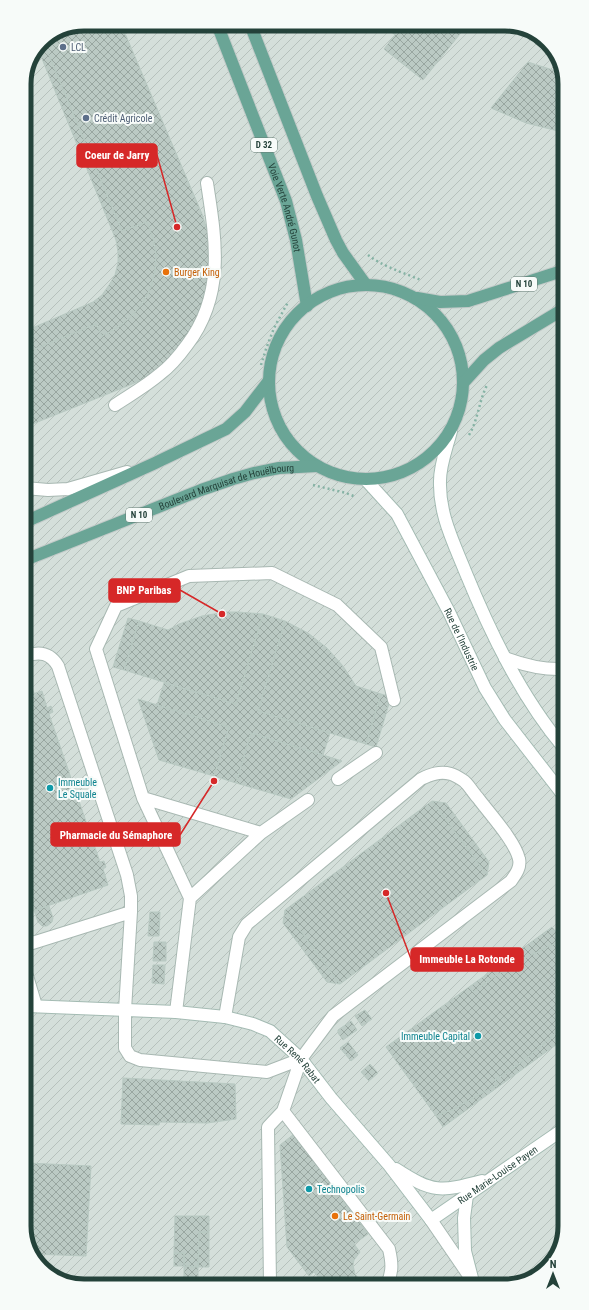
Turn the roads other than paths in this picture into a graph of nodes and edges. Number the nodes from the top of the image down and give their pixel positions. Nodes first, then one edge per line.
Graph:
1 (220, 31) edge
2 (253, 31) edge
3 (207, 183) dead end
4 (558, 272) edge
5 (366, 285) junction
6 (415, 298) junction
7 (307, 306) junction
8 (558, 312) edge
9 (268, 382) junction
10 (464, 382) junction
11 (115, 405) dead end
12 (451, 431) junction
13 (153, 464) junction
14 (317, 466) junction
15 (366, 480) junction
16 (31, 489) edge
17 (31, 519) edge
18 (31, 558) edge
19 (31, 655) edge
20 (505, 658) junction
21 (558, 669) edge
22 (394, 700) dead end
23 (558, 740) edge
24 (376, 754) dead end
25 (338, 779) dead end
26 (558, 788) edge
27 (143, 798) junction
28 (308, 800) dead end
29 (262, 833) junction
30 (190, 898) junction
31 (131, 912) junction
32 (31, 943) edge
33 (31, 1006) edge
34 (125, 1010) junction
35 (176, 1012) junction
36 (225, 1017) junction
37 (301, 1059) junction
38 (283, 1111) junction
39 (558, 1133) edge
40 (389, 1165) junction
41 (489, 1179) junction
42 (467, 1195) junction
43 (431, 1220) junction
44 (270, 1279) edge
45 (389, 1279) edge
46 (471, 1279) edge
47 (472, 1279) edge

1 - 7 main road, Voie Verte André Gunot / D 32
2 - 5 main road
3 - 11 street
4 - 6 main road, N 10
5 - 6 main road
5 - 7 main road
6 - 10 main road
7 - 9 main road
8 - 10 main road
9 - 13 main road
9 - 14 main road
10 - 12 main road
12 - 15 main road
12 - 20 street
13 - 16 street
13 - 17 main road
14 - 15 main road
14 - 18 main road, Boulevard Marquisat de Houëlbourg / N 10
15 - 26 street, Rue de l'Industrie
19 - 31 street
20 - 21 street
20 - 23 street
22 - 27 street
24 - 25 street
27 - 29 street
27 - 30 street
28 - 29 street
29 - 30 street
30 - 35 street
31 - 32 street
31 - 34 street
33 - 34 street, Rue René Rabat
34 - 35 street, Rue René Rabat
34 - 37 street
35 - 36 street, Rue René Rabat
36 - 37 street, Rue René Rabat
36 - 37 street
37 - 38 street
37 - 40 street, Rue René Rabat
38 - 44 street
38 - 45 street
39 - 41 street, Rue Marie-Louise Payen
40 - 41 street
40 - 43 street, Rue René Rabat
41 - 42 street, Rue Marie-Louise Payen
42 - 43 street, Rue Marie-Louise Payen
42 - 47 street
43 - 46 street, Rue René Rabat

